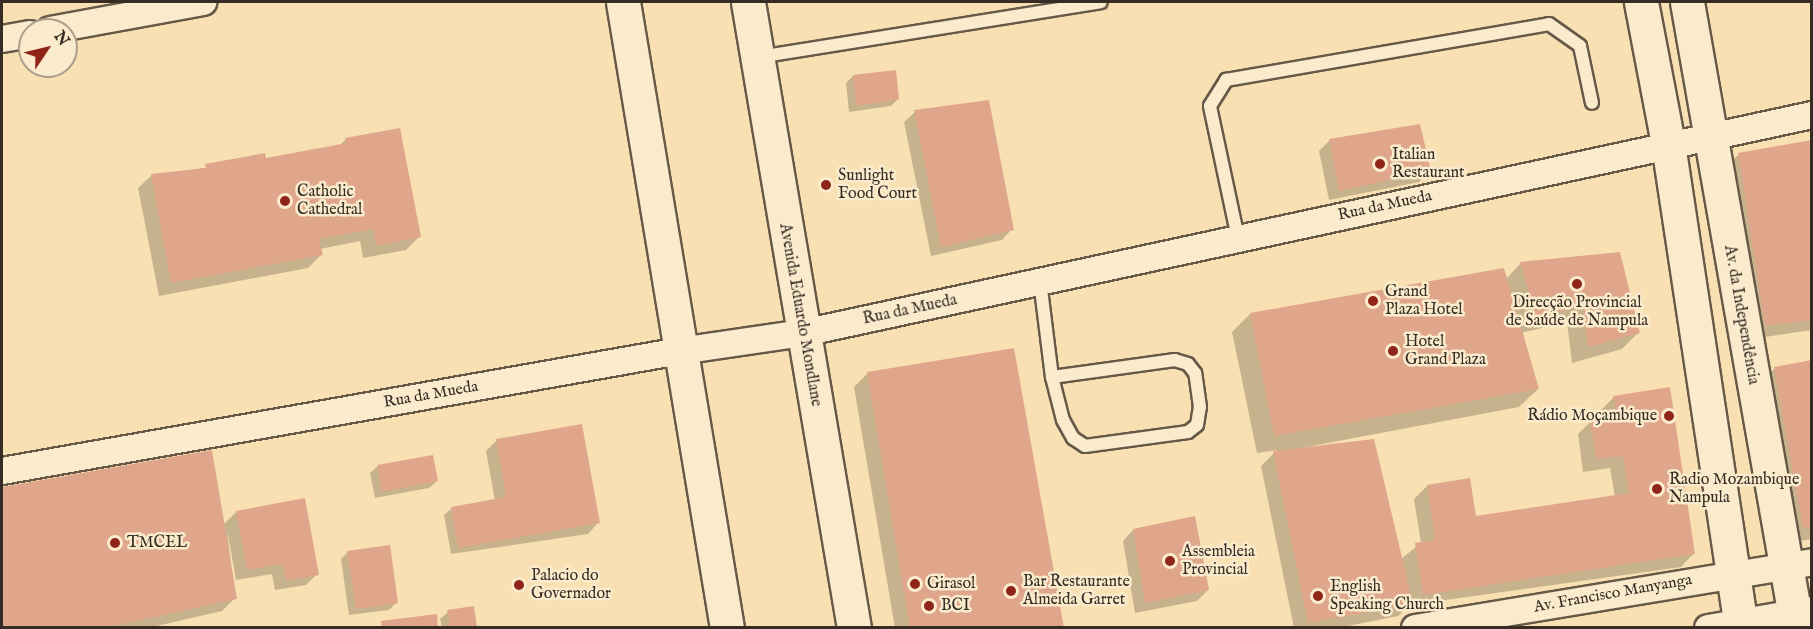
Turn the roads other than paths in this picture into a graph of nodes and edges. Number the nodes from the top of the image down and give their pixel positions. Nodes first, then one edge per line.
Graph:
1 (203, 2) edge
2 (623, 2) edge
3 (748, 2) edge
4 (1101, 2) edge
5 (1641, 2) edge
6 (1687, 2) edge
7 (78, 25) edge
8 (18, 36) edge
9 (2, 39) edge
10 (758, 57) junction
11 (1592, 103) dead end
12 (1812, 115) edge
13 (1709, 134) junction
14 (1668, 144) junction
15 (1238, 238) junction
16 (1040, 281) junction
17 (803, 333) junction
18 (680, 351) junction
19 (1052, 377) junction
20 (2, 471) edge
21 (1798, 565) edge
22 (1732, 574) junction
23 (1801, 617) edge
24 (1740, 625) edge
25 (727, 627) edge
26 (854, 627) edge
27 (1415, 627) edge
28 (1708, 627) edge

1 - 7 street
2 - 18 main road
3 - 10 main road, Avenida Eduardo Mondlane
4 - 10 lane
5 - 14 main road
6 - 13 main road, Av. da Independência
8 - 9 street
10 - 17 main road, Avenida Eduardo Mondlane
11 - 15 lane
12 - 13 street, Rua da Mueda
13 - 14 street, Rua da Mueda
13 - 21 main road, Av. da Independência
14 - 15 street, Rua da Mueda
14 - 22 main road
15 - 16 street, Rua da Mueda
16 - 17 street, Rua da Mueda
16 - 19 lane
17 - 18 street, Rua da Mueda
17 - 26 main road, Avenida Eduardo Mondlane
18 - 20 street, Rua da Mueda
18 - 25 main road
19 - 19 lane
21 - 22 street, Av. Francisco Manyanga
21 - 23 main road, Av. da Independência
22 - 24 main road
22 - 27 street, Av. Francisco Manyanga
23 - 24 street
24 - 28 street

